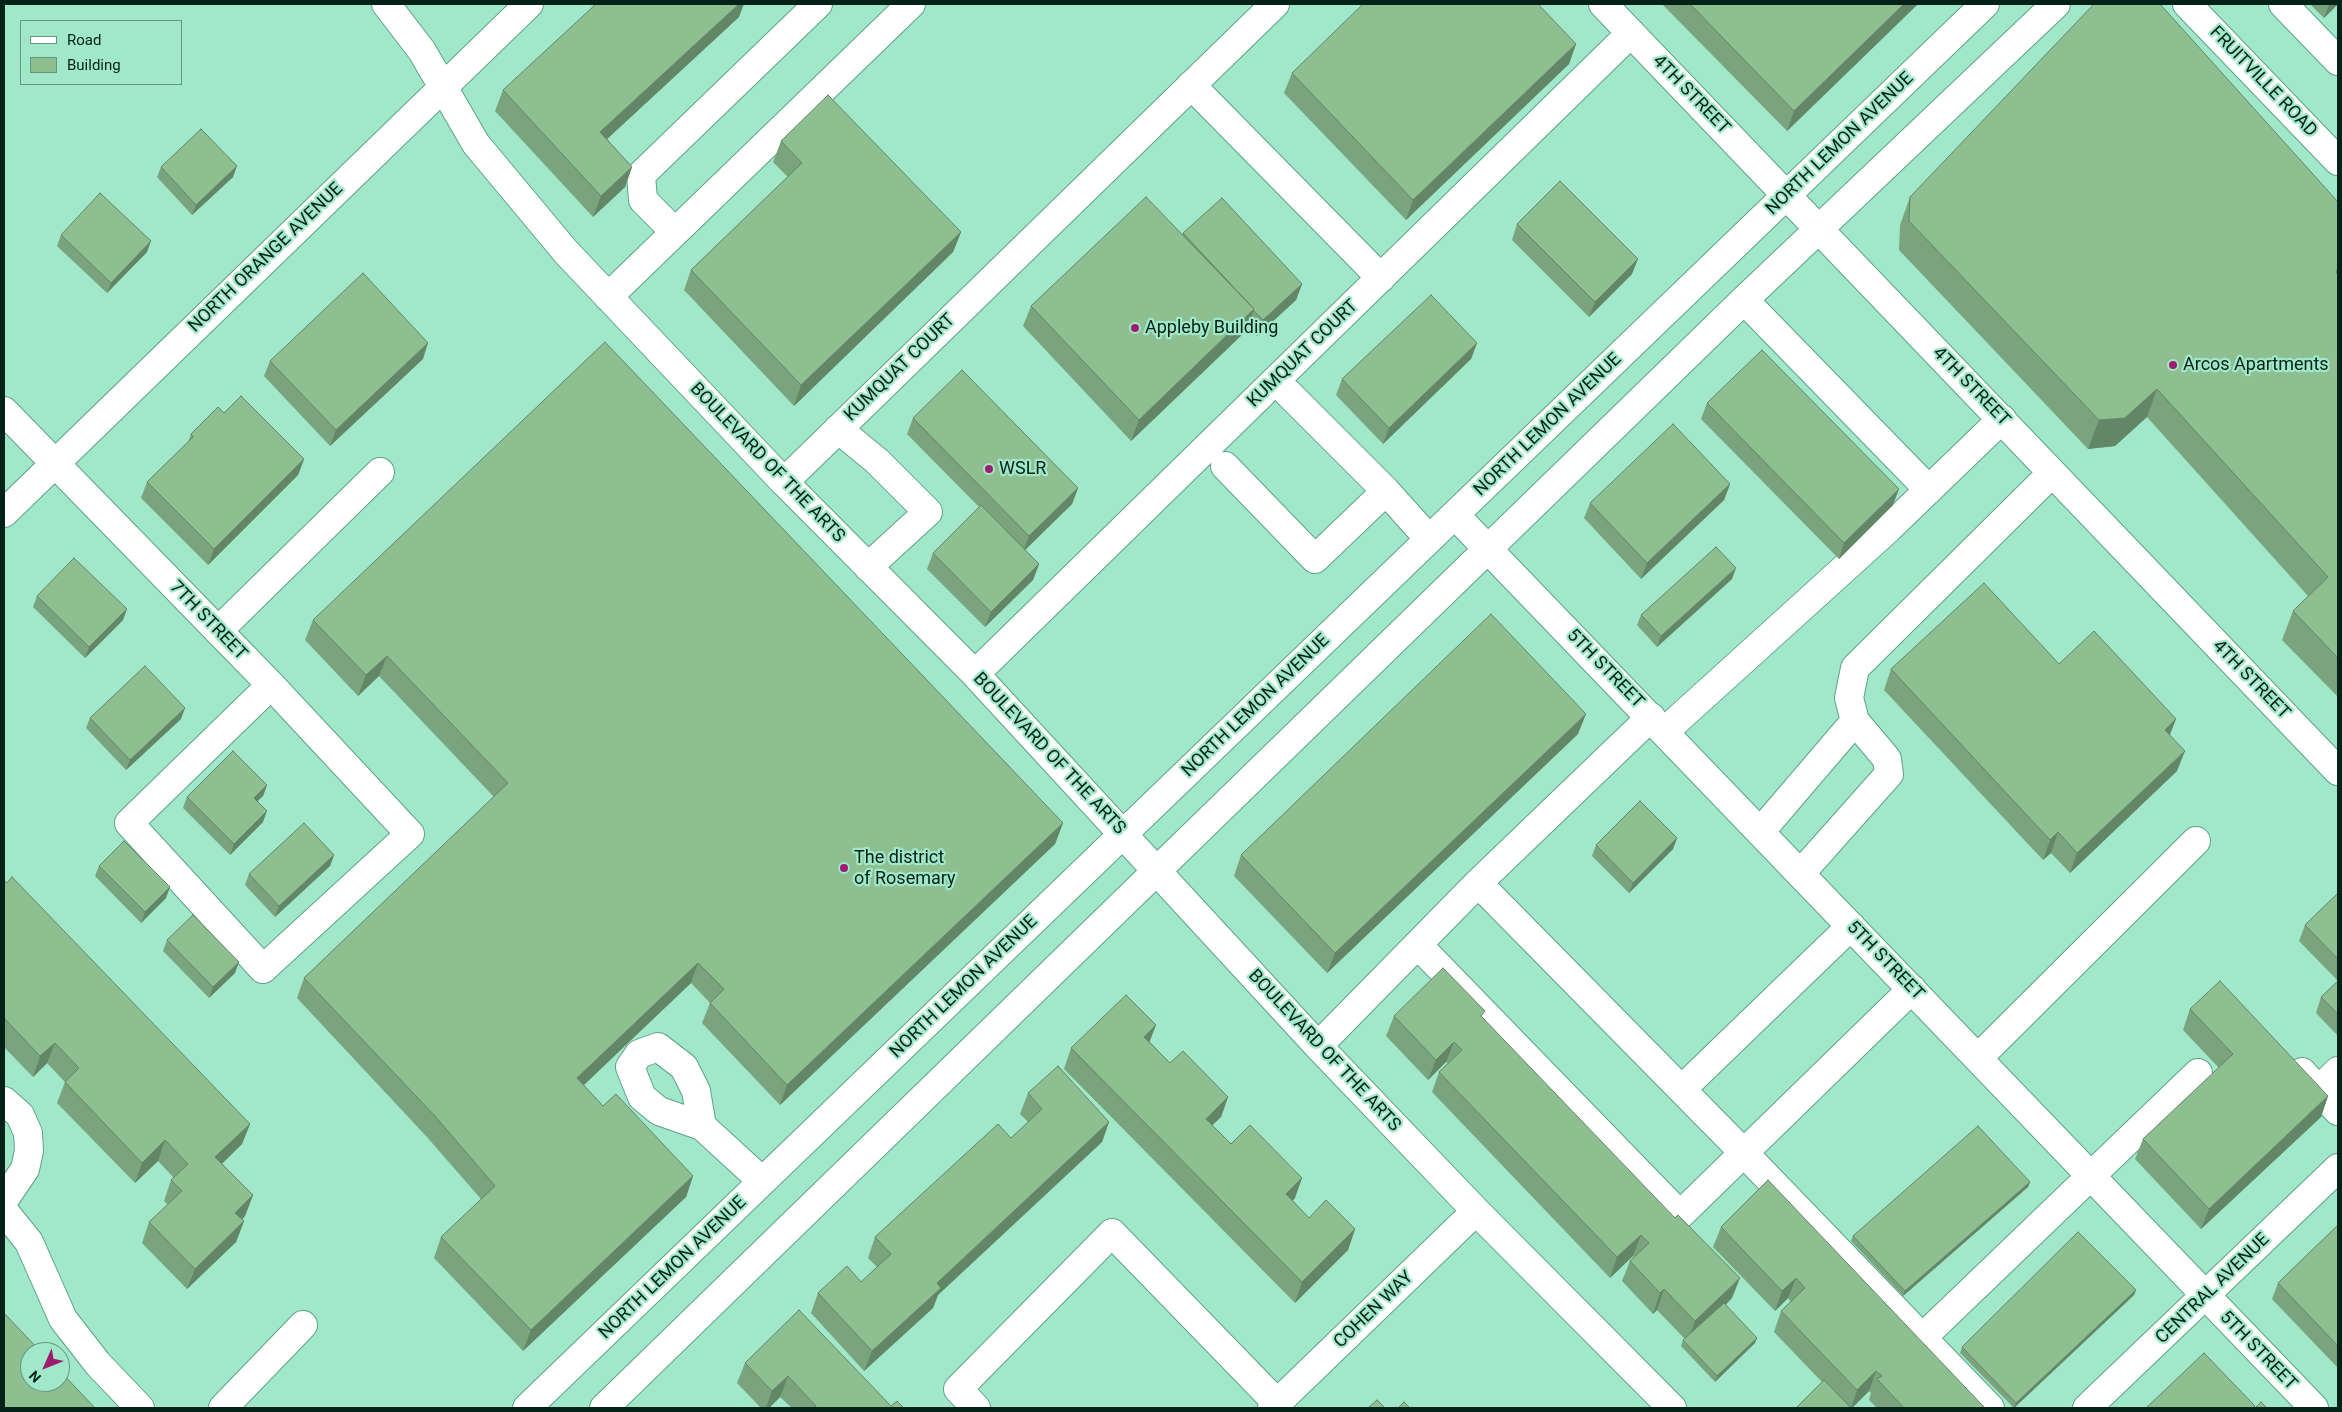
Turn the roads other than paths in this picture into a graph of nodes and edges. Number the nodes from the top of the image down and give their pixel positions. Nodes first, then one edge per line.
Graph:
1 (386, 4) edge
2 (528, 4) edge
3 (818, 4) edge
4 (911, 4) edge
5 (1275, 4) edge
6 (1603, 4) edge
7 (1985, 4) edge
8 (2056, 4) edge
9 (2187, 4) edge
10 (2283, 4) edge
11 (1631, 33) junction
12 (2338, 61) edge
13 (1191, 86) junction
14 (444, 87) junction
15 (2338, 161) edge
16 (1788, 195) junction
17 (1819, 228) junction
18 (675, 232) junction
19 (1381, 278) junction
20 (608, 297) junction
21 (1744, 300) junction
22 (1288, 393) dead end
23 (4, 411) edge
24 (2002, 419) junction
25 (838, 429) junction
26 (54, 464) junction
27 (1225, 466) dead end
28 (380, 472) dead end
29 (2052, 473) junction
30 (784, 482) junction
31 (1929, 490) junction
32 (1386, 491) junction
33 (4, 513) edge
34 (1455, 515) junction
35 (1429, 539) junction
36 (1489, 548) junction
37 (868, 568) junction
38 (218, 631) junction
39 (975, 674) junction
40 (270, 685) junction
41 (1855, 721) junction
42 (1658, 724) junction
43 (2338, 771) edge
44 (1761, 831) junction
45 (1122, 834) junction
46 (2196, 841) dead end
47 (1156, 870) junction
48 (1801, 873) junction
49 (1478, 883) junction
50 (1851, 926) junction
51 (1418, 945) junction
52 (1912, 989) junction
53 (1318, 1046) junction
54 (2285, 1054) edge
55 (1978, 1058) junction
56 (2338, 1071) edge
57 (2198, 1073) dead end
58 (1682, 1089) junction
59 (2319, 1090) junction
60 (4, 1101) edge
61 (2338, 1111) edge
62 (702, 1126) dead end
63 (1745, 1154) junction
64 (2338, 1168) edge
65 (2092, 1176) junction
66 (762, 1181) junction
67 (4, 1200) edge
68 (1476, 1211) junction
69 (12, 1220) edge
70 (2205, 1297) junction
71 (303, 1325) dead end
72 (1922, 1337) junction
73 (1274, 1406) edge
74 (140, 1408) edge
75 (223, 1408) edge
76 (527, 1408) edge
77 (604, 1408) edge
78 (976, 1408) edge
79 (1672, 1408) edge
80 (1990, 1408) edge
81 (2087, 1408) edge
82 (2314, 1408) edge

1 - 14 street, BOULEVARD OF THE ARTS
2 - 14 street, NORTH ORANGE AVENUE
3 - 18 street
4 - 18 street
5 - 13 street, KUMQUAT COURT
6 - 11 street, 4TH STREET
7 - 16 street, NORTH LEMON AVENUE
8 - 17 street
9 - 15 street, FRUITVILLE ROAD
10 - 12 street
11 - 16 street, 4TH STREET
11 - 19 street, KUMQUAT COURT
13 - 19 street
13 - 25 street, KUMQUAT COURT
14 - 20 street, BOULEVARD OF THE ARTS
14 - 26 street, NORTH ORANGE AVENUE
16 - 17 street, 4TH STREET
16 - 34 street, NORTH LEMON AVENUE
17 - 21 street
17 - 24 street, 4TH STREET
18 - 20 street
19 - 39 street, KUMQUAT COURT
20 - 30 street, BOULEVARD OF THE ARTS
21 - 31 street
21 - 36 street
22 - 32 street
23 - 26 street, 7TH STREET
24 - 29 street, 4TH STREET
24 - 31 street
25 - 30 street, KUMQUAT COURT
25 - 37 street
26 - 33 street, NORTH ORANGE AVENUE
26 - 38 street, 7TH STREET
27 - 32 street
28 - 38 street
29 - 41 street
29 - 43 street, 4TH STREET
30 - 37 street, BOULEVARD OF THE ARTS
31 - 42 street
32 - 35 street
34 - 35 street, NORTH LEMON AVENUE
34 - 36 street, 5TH STREET
35 - 45 street, NORTH LEMON AVENUE
36 - 42 street, 5TH STREET
36 - 47 street
37 - 39 street, BOULEVARD OF THE ARTS
38 - 40 street, 7TH STREET
39 - 45 street, BOULEVARD OF THE ARTS
40 - 40 street, 7TH STREET
41 - 44 street
41 - 48 street
42 - 44 street, 5TH STREET
42 - 49 street
44 - 48 street, 5TH STREET
45 - 47 street, BOULEVARD OF THE ARTS
45 - 66 street, NORTH LEMON AVENUE
46 - 55 street
47 - 53 street, BOULEVARD OF THE ARTS
47 - 77 street
48 - 50 street, 5TH STREET
49 - 51 street
49 - 58 street
50 - 52 street, 5TH STREET
50 - 58 street
51 - 53 street
51 - 63 street
52 - 55 street, 5TH STREET
52 - 63 street
53 - 68 street, BOULEVARD OF THE ARTS
54 - 59 street
55 - 65 street, 5TH STREET
56 - 59 street
57 - 65 street
58 - 63 street
59 - 61 street
60 - 67 street
62 - 66 street
63 - 72 street
64 - 70 street, CENTRAL AVENUE
65 - 70 street, 5TH STREET
65 - 72 street
66 - 76 street, NORTH LEMON AVENUE
68 - 73 street, COHEN WAY
68 - 79 street, BOULEVARD OF THE ARTS
69 - 74 street
70 - 81 street, CENTRAL AVENUE
70 - 82 street, 5TH STREET
71 - 75 street
72 - 80 street
73 - 78 street

